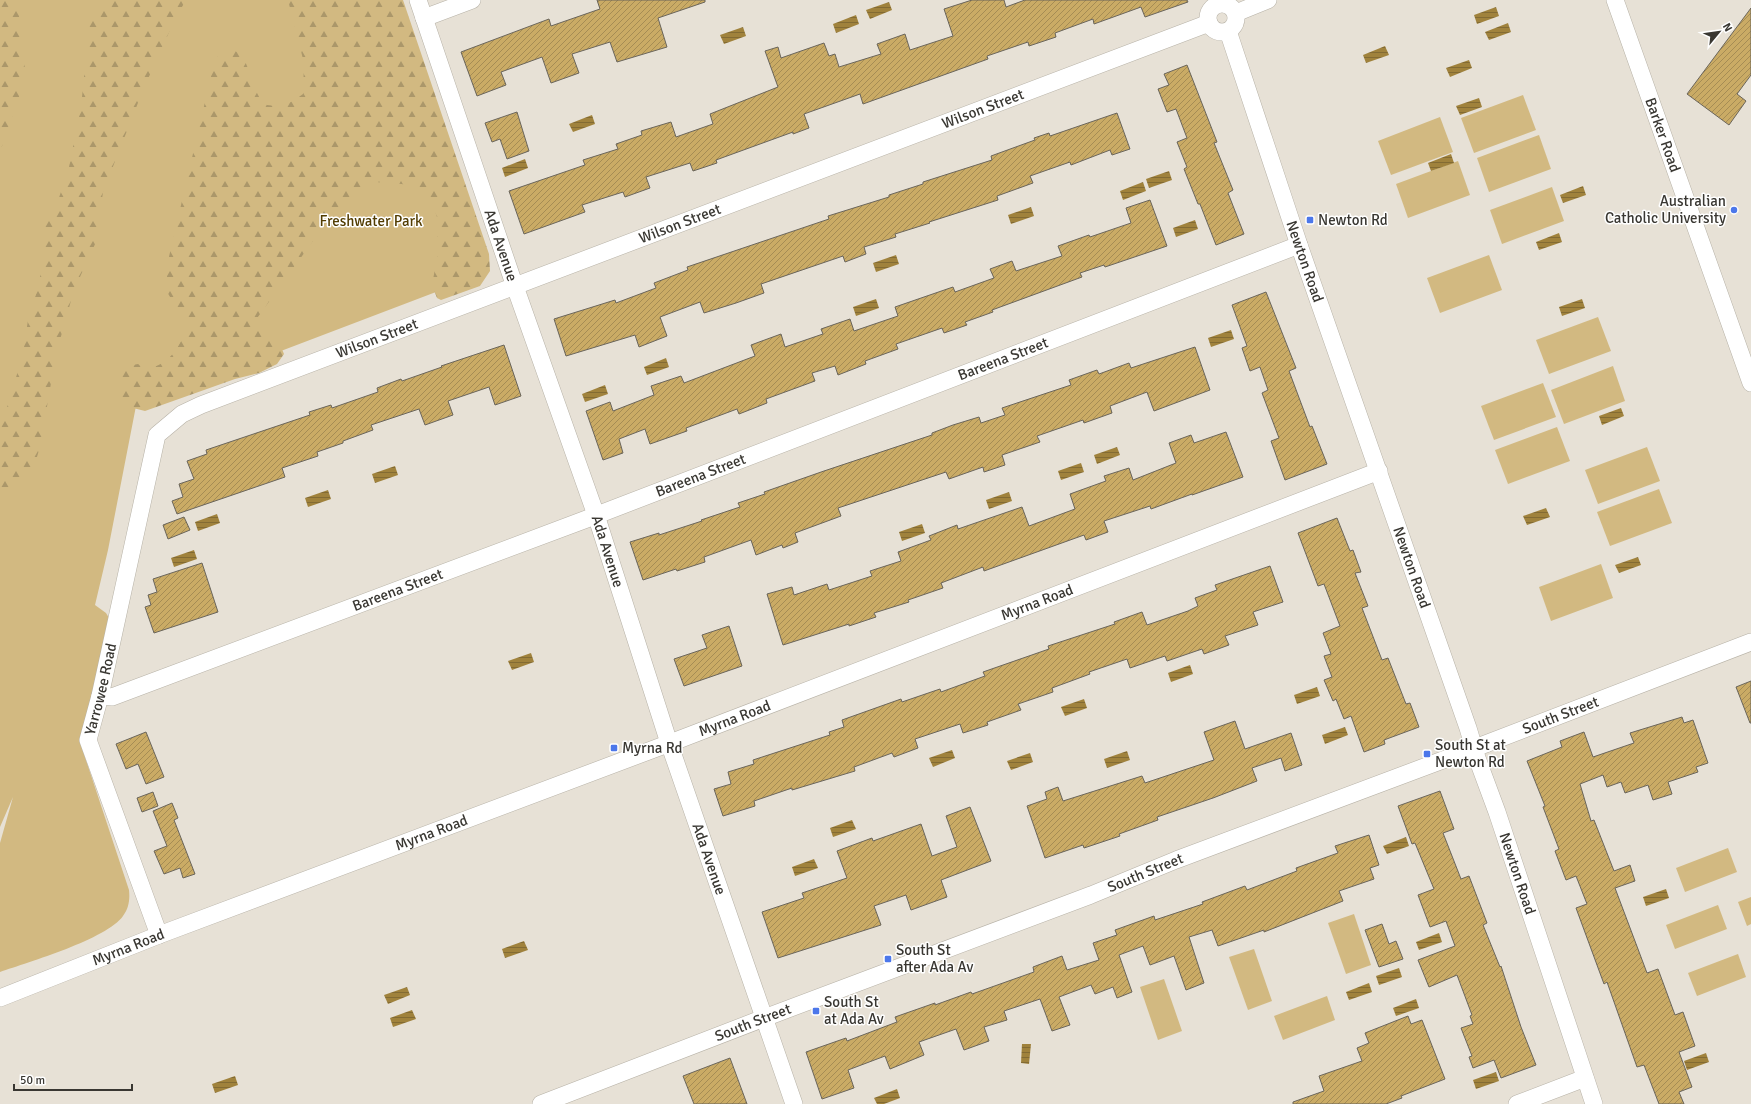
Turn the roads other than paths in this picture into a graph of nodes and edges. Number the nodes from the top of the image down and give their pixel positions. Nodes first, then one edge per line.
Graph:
1 (418, 0) edge
2 (472, 0) edge
3 (1268, 0) edge
4 (1616, 0) edge
5 (1218, 2) edge
6 (1236, 13) junction
7 (424, 18) junction
8 (1209, 23) junction
9 (1228, 31) junction
10 (1299, 245) junction
11 (515, 286) junction
12 (1751, 383) edge
13 (157, 435) joint
14 (1379, 471) junction
15 (596, 515) junction
16 (1751, 642) edge
17 (100, 696) junction
18 (669, 743) junction
19 (1474, 748) junction
20 (159, 935) junction
21 (0, 998) edge
22 (764, 1018) junction
23 (1585, 1078) junction
24 (540, 1104) edge
25 (794, 1104) edge
26 (1517, 1104) edge
27 (1594, 1104) edge

1 - 7 street, Ada Avenue
2 - 7 street
3 - 6 street
4 - 12 street, Barker Road
5 - 6 street
5 - 8 street
6 - 9 street
7 - 11 street, Ada Avenue
8 - 9 street
8 - 11 street, Wilson Street
9 - 10 street, Newton Road
10 - 14 street, Newton Road
10 - 15 street, Bareena Street
11 - 13 street, Wilson Street
11 - 15 street, Ada Avenue
13 - 17 street, Yarrowee Road
14 - 18 street, Myrna Road
14 - 19 street, Newton Road
15 - 17 street, Bareena Street
15 - 18 street, Ada Avenue
16 - 19 street, South Street
17 - 20 street, Yarrowee Road
18 - 20 street, Myrna Road
18 - 22 street, Ada Avenue
19 - 22 street, South Street
19 - 23 street, Newton Road
20 - 21 street, Myrna Road
22 - 24 street, South Street
22 - 25 street, Ada Avenue
23 - 26 street
23 - 27 street, Newton Road

